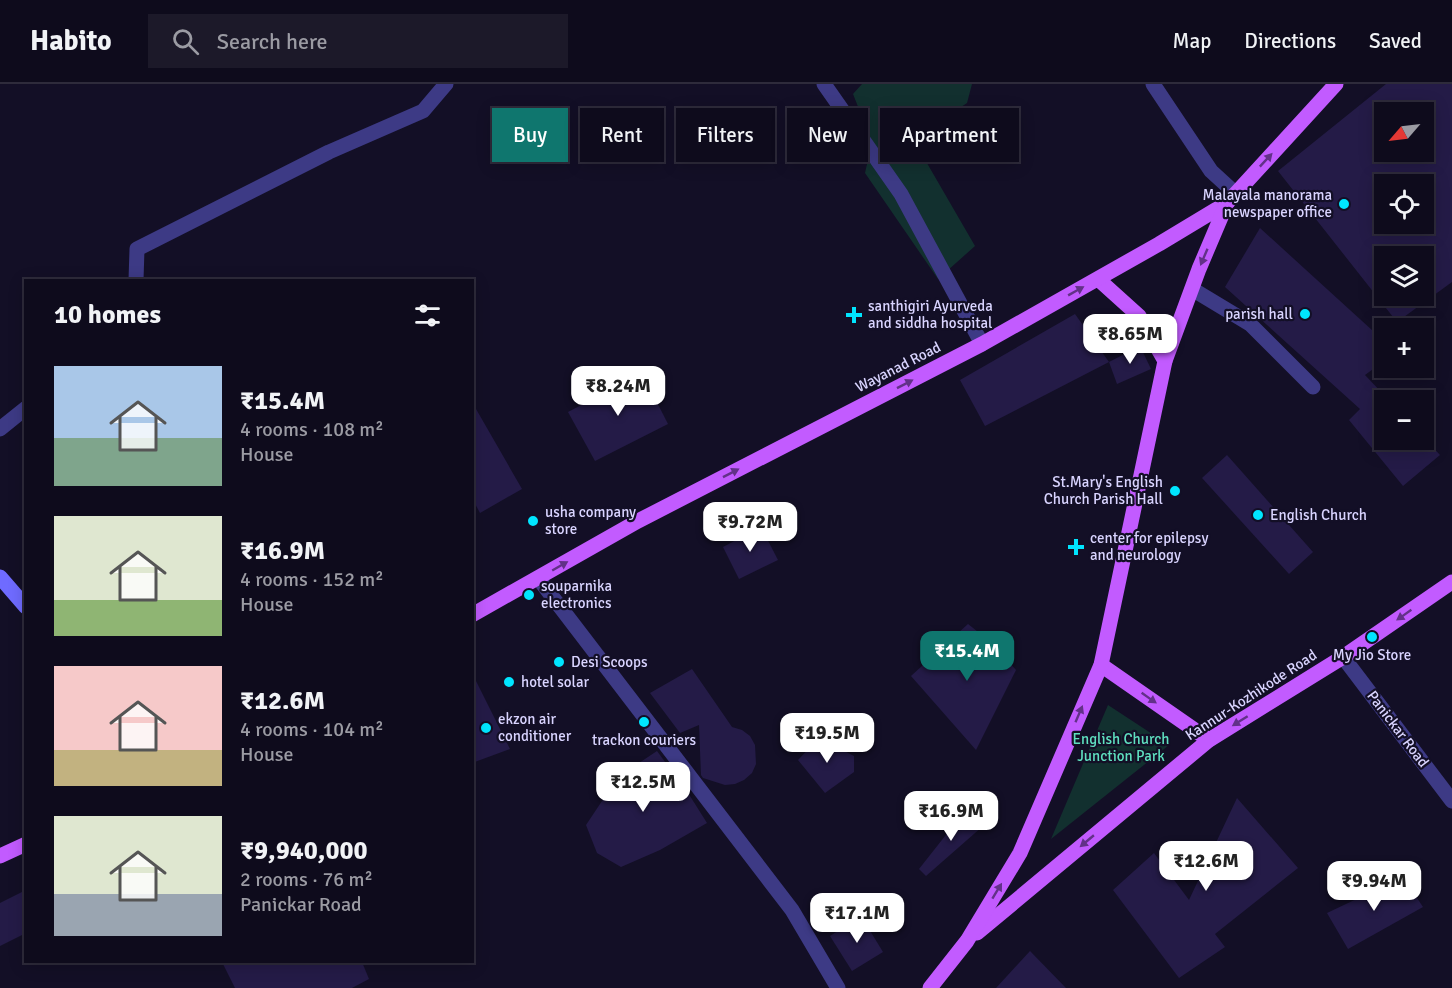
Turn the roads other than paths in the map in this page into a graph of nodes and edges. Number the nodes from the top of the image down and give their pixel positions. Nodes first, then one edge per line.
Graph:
1 (446, 84) edge
2 (824, 84) edge
3 (1153, 84) edge
4 (1336, 84) edge
5 (1231, 198) junction
6 (136, 279) edge
7 (1098, 279) junction
8 (1192, 289) junction
9 (982, 344) junction
10 (1165, 361) junction
11 (1312, 387) dead end
12 (24, 410) edge
13 (0, 429) edge
14 (0, 577) edge
15 (538, 578) junction
16 (1452, 582) edge
17 (24, 605) edge
18 (474, 614) edge
19 (1343, 657) junction
20 (1101, 665) junction
21 (1209, 740) junction
22 (1452, 801) edge
23 (24, 845) edge
24 (0, 856) edge
25 (967, 941) junction
26 (838, 988) edge
27 (930, 988) edge

1 - 6 street
2 - 9 street
3 - 5 street
5 -> 4 main road, Wayanad Road
5 - 7 main road, Wayanad Road
5 -> 8 main road
9 -> 7 main road, Wayanad Road
7 - 10 main road
8 - 10 main road
8 - 11 street
15 -> 9 main road, Wayanad Road
10 - 20 main road
12 - 13 street
14 - 17 street
15 - 18 main road, Wayanad Road
15 - 26 street
16 -> 19 main road, Kannur-Kozhikode Road
19 -> 21 main road, Kannur-Kozhikode Road
19 - 22 street, Panickar Road
20 -> 21 main road
25 -> 20 main road
21 -> 25 main road, Kannur-Kozhikode Road
23 - 24 main road
25 - 27 main road

